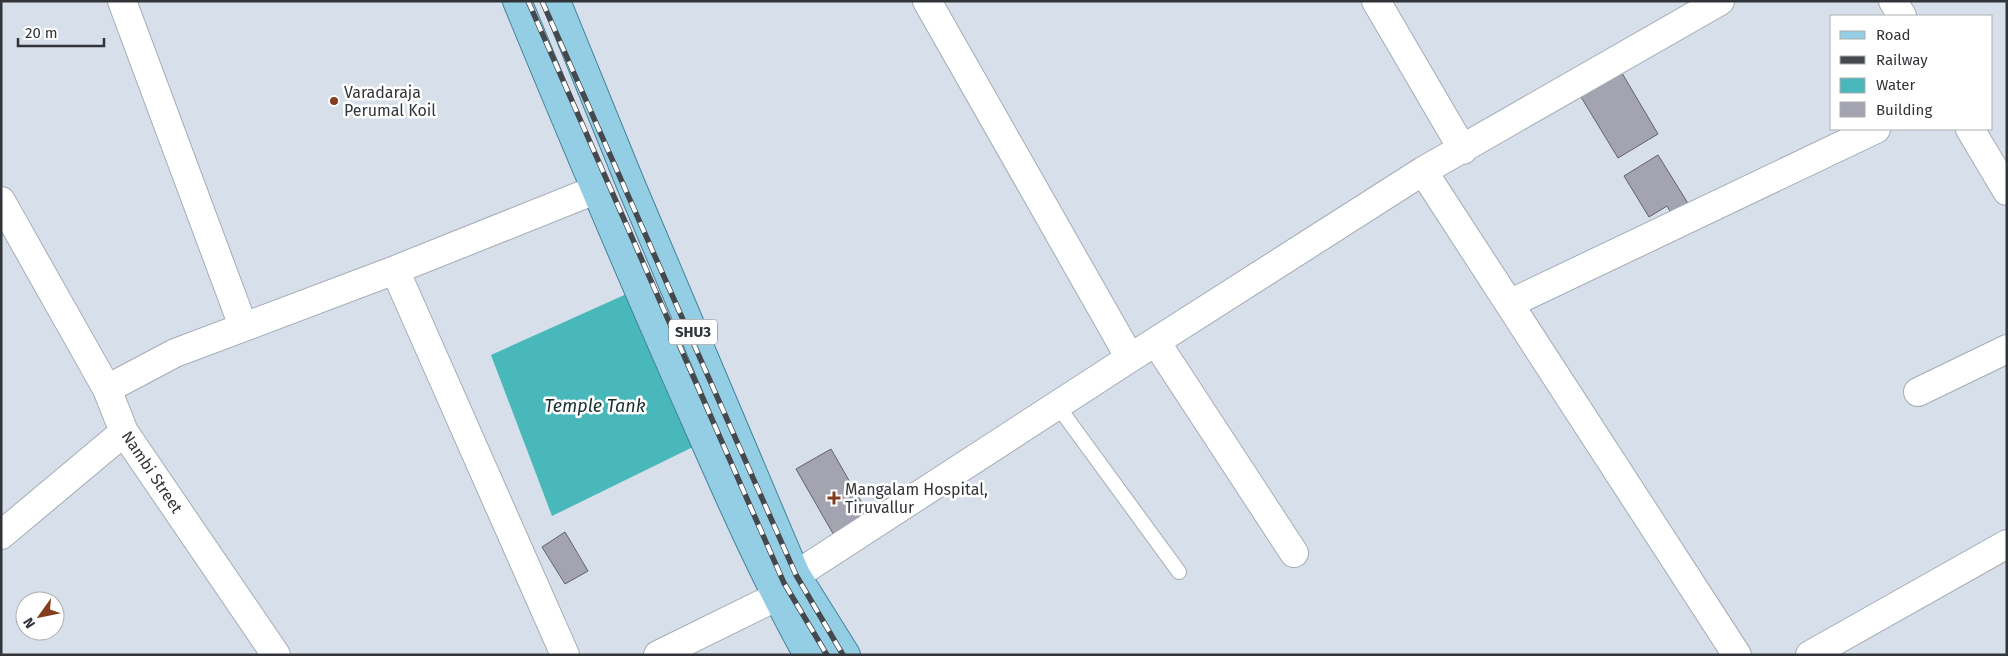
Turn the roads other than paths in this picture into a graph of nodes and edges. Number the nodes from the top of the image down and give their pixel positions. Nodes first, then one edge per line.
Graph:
1 (122, 1) edge
2 (518, 1) edge
3 (556, 1) edge
4 (927, 1) edge
5 (1376, 1) edge
6 (1720, 1) edge
7 (1893, 1) edge
8 (1901, 15) edge
9 (1874, 130) edge
10 (1971, 130) edge
11 (1463, 150) junction
12 (1424, 171) junction
13 (595, 190) junction
14 (2007, 191) edge
15 (1, 201) edge
16 (395, 270) junction
17 (1511, 303) junction
18 (243, 326) junction
19 (1156, 342) junction
20 (2007, 349) edge
21 (1130, 358) junction
22 (107, 389) junction
23 (1918, 392) dead end
24 (1057, 405) junction
25 (124, 432) junction
26 (1, 535) edge
27 (2007, 544) edge
28 (1294, 553) dead end
29 (1179, 572) dead end
30 (796, 575) junction
31 (776, 596) junction
32 (276, 655) edge
33 (565, 655) edge
34 (658, 655) edge
35 (808, 655) edge
36 (846, 655) edge
37 (1737, 655) edge
38 (1810, 655) edge

1 - 18 street
2 - 13 main road, SHU3
3 - 30 main road, SHU3
4 - 21 street
5 - 11 street
6 - 11 street
7 - 8 street
9 - 17 street
10 - 14 street
11 - 12 street
12 - 17 street
12 - 19 street
13 - 16 street
13 - 31 main road, SHU3
15 - 22 street, Nambi Street
16 - 18 street
16 - 33 street
17 - 37 street
18 - 22 street
19 - 21 street
19 - 28 street
20 - 23 street
21 - 24 street
22 - 25 street, Nambi Street
24 - 29 lane
24 - 30 street
25 - 26 street
25 - 32 street, Nambi Street
27 - 38 street
30 - 31 street
30 - 36 main road, SHU3
31 - 34 street
31 - 35 main road, SHU3

